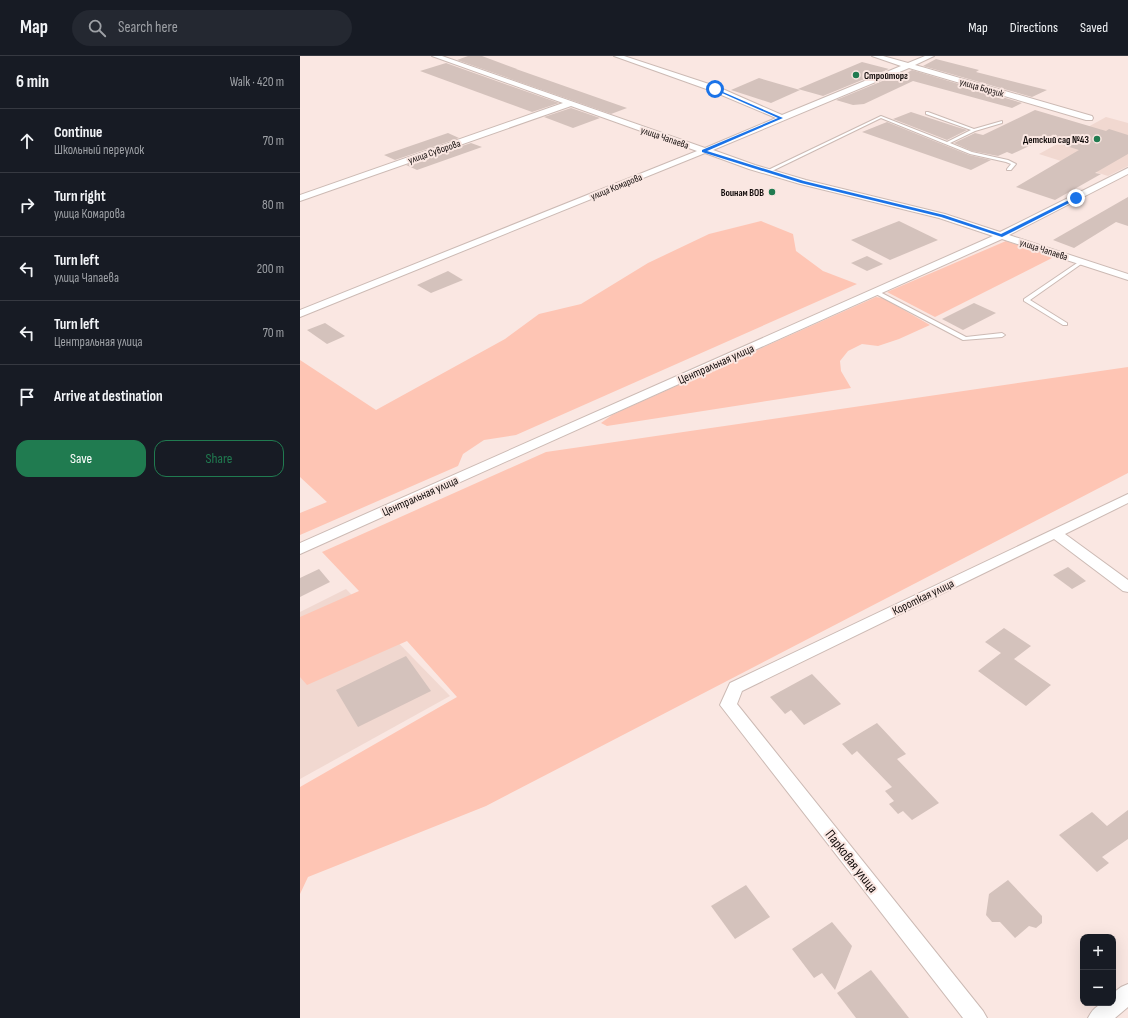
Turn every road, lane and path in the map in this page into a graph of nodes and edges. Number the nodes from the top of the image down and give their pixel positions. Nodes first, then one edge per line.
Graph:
1 (435, 56) edge
2 (617, 56) edge
3 (875, 56) edge
4 (931, 56) edge
5 (908, 67) junction
6 (569, 104) junction
7 (927, 113) dead end
8 (782, 118) junction
9 (1089, 118) dead end
10 (1001, 122) dead end
11 (974, 130) junction
12 (948, 143) junction
13 (704, 151) junction
14 (1009, 169) dead end
15 (768, 171) junction
16 (1128, 171) edge
17 (300, 198) edge
18 (1002, 235) junction
19 (1082, 262) junction
20 (1128, 277) edge
21 (876, 292) junction
22 (300, 314) edge
23 (1065, 324) dead end
24 (1002, 335) dead end
25 (1128, 498) edge
26 (1055, 533) junction
27 (300, 549) edge
28 (1128, 587) edge
29 (728, 705) joint
30 (1128, 994) edge
31 (976, 1018) edge
32 (1099, 1018) edge

1 - 6 street, улица Чапаева
2 - 8 street
3 - 5 street, улица Борзик
4 - 5 street, улица Комарова
5 - 8 street, улица Комарова
5 - 9 street, улица Борзик
6 - 13 street, улица Чапаева
6 - 17 street, улица Суворова
7 - 11 lane
8 - 13 street, улица Комарова
10 - 11 lane
11 - 12 lane
12 - 14 lane
12 - 15 lane
13 - 15 street, улица Чапаева
13 - 22 street, улица Комарова
15 - 18 street, улица Чапаева
16 - 18 street, Центральная улица
18 - 19 street, улица Чапаева
18 - 21 street, Центральная улица
19 - 20 street, улица Чапаева
19 - 23 lane
21 - 24 lane
21 - 27 street, Центральная улица
25 - 26 street, Короткая улица
26 - 28 street
26 - 29 street, Короткая улица
29 - 31 street, Парковая улица
30 - 32 street

